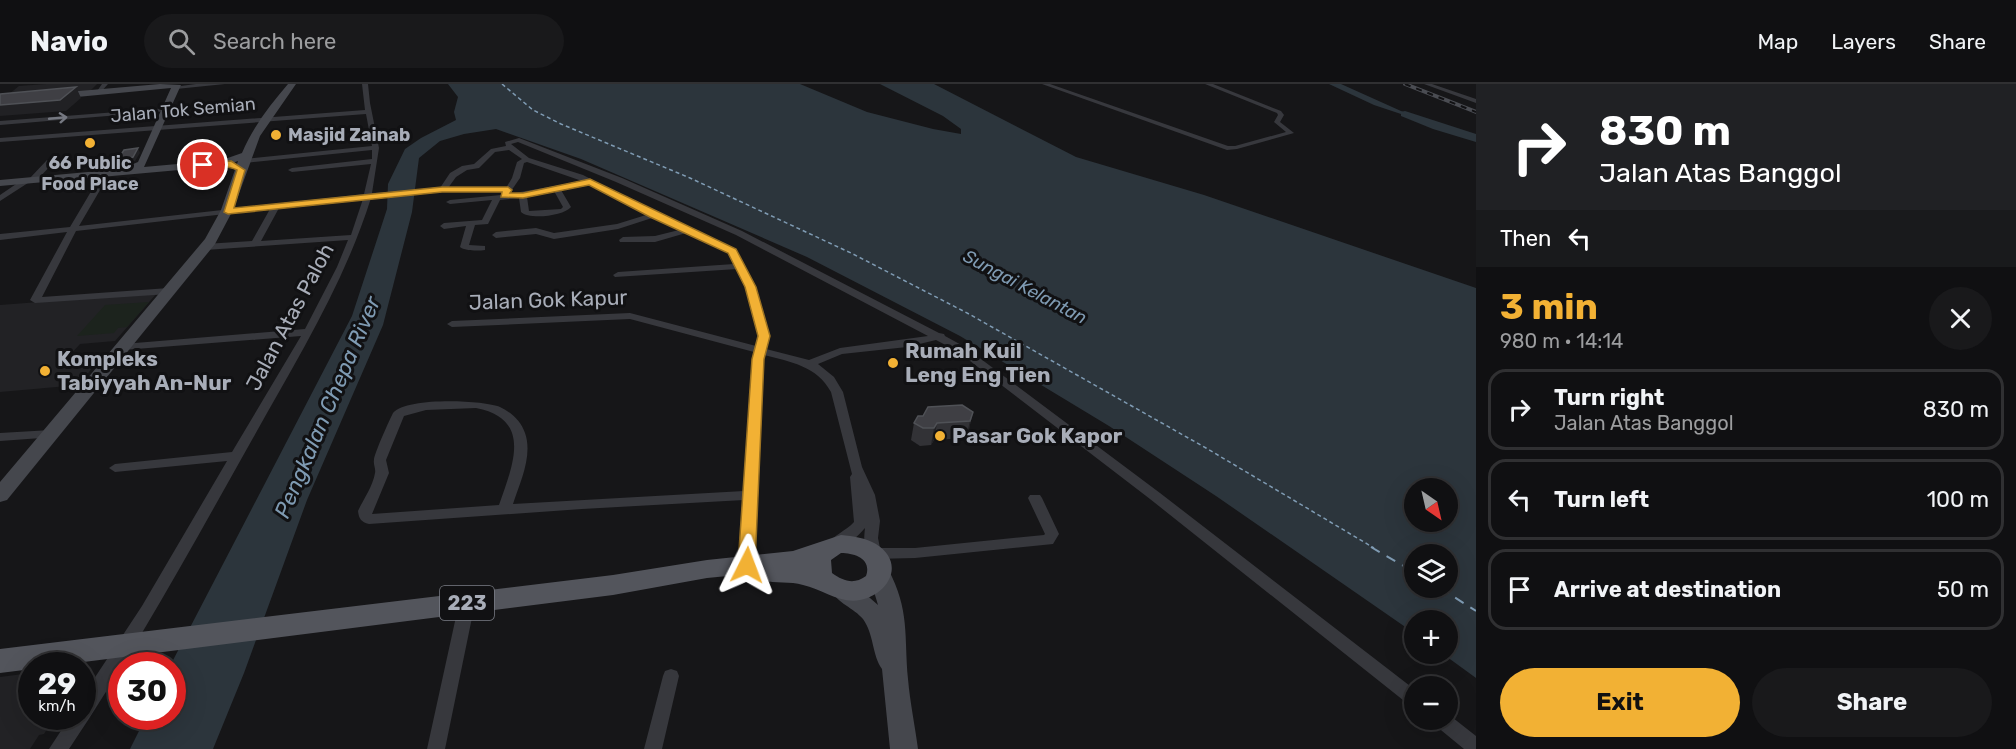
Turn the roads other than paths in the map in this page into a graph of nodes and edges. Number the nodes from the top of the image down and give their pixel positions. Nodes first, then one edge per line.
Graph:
1 (105, 84) edge
2 (222, 84) edge
3 (292, 84) edge
4 (365, 84) edge
5 (1045, 84) edge
6 (1208, 84) edge
7 (1427, 84) edge
8 (177, 85) edge
9 (97, 93) junction
10 (50, 97) edge
11 (1476, 101) edge
12 (1476, 108) edge
13 (167, 109) junction
14 (369, 112) junction
15 (268, 119) junction
16 (0, 123) edge
17 (159, 127) junction
18 (0, 140) edge
19 (376, 148) junction
20 (510, 148) junction
21 (375, 160) junction
22 (527, 160) junction
23 (50, 162) dead end
24 (244, 162) junction
25 (142, 164) junction
26 (161, 169) junction
27 (292, 170) dead end
28 (112, 172) junction
29 (30, 180) junction
30 (0, 182) edge
31 (590, 182) junction
32 (557, 189) junction
33 (442, 190) junction
34 (503, 194) junction
35 (523, 195) junction
36 (366, 196) junction
37 (0, 199) edge
38 (450, 202) dead end
39 (276, 206) junction
40 (228, 212) junction
41 (653, 215) junction
42 (471, 224) junction
43 (444, 226) dead end
44 (74, 228) junction
45 (688, 230) junction
46 (496, 235) dead end
47 (0, 237) edge
48 (354, 237) junction
49 (623, 240) dead end
50 (255, 244) junction
51 (205, 247) junction
52 (482, 248) dead end
53 (740, 266) junction
54 (618, 275) dead end
55 (169, 291) junction
56 (452, 324) dead end
57 (307, 332) junction
58 (940, 336) junction
59 (123, 347) junction
60 (760, 350) junction
61 (810, 364) junction
62 (51, 434) junction
63 (0, 437) edge
64 (237, 456) junction
65 (856, 467) junction
66 (115, 468) dead end
67 (0, 495) edge
68 (750, 495) junction
69 (1035, 498) dead end
70 (505, 509) junction
71 (833, 546) junction
72 (877, 564) junction
73 (747, 565) junction
74 (613, 585) junction
75 (836, 588) junction
76 (467, 603) junction
77 (141, 644) junction
78 (0, 661) edge
79 (671, 676) dead end
80 (895, 677) junction
81 (1404, 691) edge
82 (96, 697) edge
83 (71, 730) edge
84 (1455, 730) edge
85 (1476, 747) edge
86 (58, 749) edge
87 (436, 749) edge
88 (653, 749) edge
89 (904, 749) edge

1 - 9 street
2 - 8 street
3 - 15 main road
4 - 14 street, Jalan Atas Paloh
5 - 6 street
7 - 11 street
8 - 9 main road
8 - 13 main road
9 - 10 main road
11 - 12 street
16 -> 13 street
13 - 17 main road
14 - 15 street, Jalan Tok Semian
14 - 19 street, Jalan Atas Paloh
15 - 17 street, Jalan Tok Semian
15 - 24 main road
17 - 18 street, Jalan Tok Semian
17 - 25 main road
19 - 21 street, Jalan Atas Paloh
19 - 24 street
20 - 22 street
20 - 33 street
20 - 58 street
21 - 27 street
21 - 36 street, Jalan Atas Paloh
22 - 31 street
22 - 34 street
23 - 29 street
24 - 26 main road
24 - 40 main road
25 - 26 main road
25 - 28 main road
26 - 28 main road
28 - 29 main road
28 - 44 street
29 - 30 main road
29 - 37 street
31 - 32 street
31 - 41 street
32 - 35 street
32 - 35 street
33 - 34 street
33 - 36 street
34 - 35 street
34 - 38 street
34 - 42 street
36 - 39 street
36 - 48 street, Jalan Atas Paloh
39 - 40 street
39 - 50 street
40 - 44 street
40 - 51 main road
41 - 45 street
41 - 46 street
42 - 43 street
42 - 52 street
44 - 47 street
44 - 55 street
45 - 49 street
45 - 53 street
48 - 50 street
48 - 57 street, Jalan Atas Paloh
50 - 51 street
51 - 55 main road
53 - 54 street
53 - 60 street
55 - 59 main road
56 - 60 street, Jalan Gok Kapur
57 - 59 street
57 - 64 street, Jalan Atas Paloh
58 - 61 street
58 - 81 street
59 - 62 main road
60 - 61 street, Jalan Gok Kapur
60 - 68 street
61 - 65 street, Jalan Gok Kapur
62 - 63 street
62 - 67 main road
64 - 66 street
64 - 77 street, Jalan Atas Paloh
65 - 71 street, Jalan Gok Kapur
65 - 72 street, Jalan Gok Kapur
68 - 70 street
68 - 73 street
69 - 72 street
70 - 70 street
71 - 72 main road, 223
71 - 73 main road, 223
71 - 75 main road
72 - 75 main road, 223
72 - 80 main road, 223
73 - 74 main road, 223
74 - 75 main road, 223
74 - 76 main road, 223
75 - 80 main road, 223
76 - 77 main road, 223
76 - 87 street
77 - 78 main road, 223
77 - 82 street, Jalan Atas Paloh
79 - 88 street
80 - 89 main road, 223
83 - 86 street
84 - 85 street

